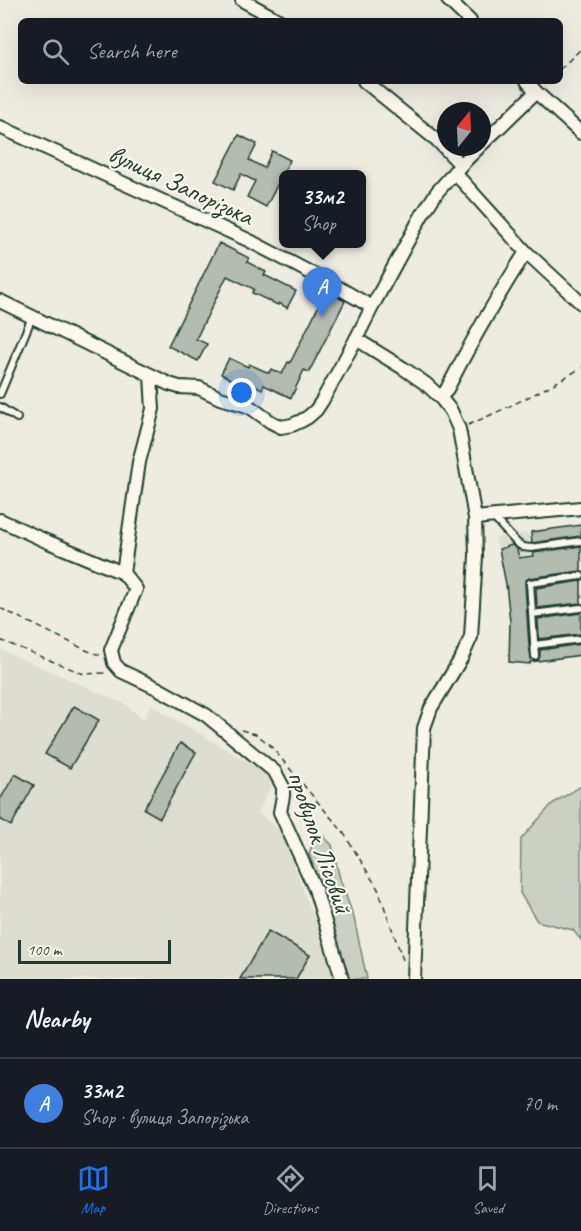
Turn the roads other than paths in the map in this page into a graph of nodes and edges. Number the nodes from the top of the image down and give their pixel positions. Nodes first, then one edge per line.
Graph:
1 (242, 0) edge
2 (448, 0) edge
3 (275, 18) edge
4 (467, 18) edge
5 (368, 84) edge
6 (529, 84) edge
7 (536, 92) junction
8 (0, 127) edge
9 (581, 133) edge
10 (491, 136) edge
11 (471, 156) edge
12 (458, 168) junction
13 (526, 252) junction
14 (0, 301) edge
15 (581, 303) edge
16 (372, 307) junction
17 (33, 316) junction
18 (356, 339) junction
19 (151, 376) junction
20 (0, 394) edge
21 (440, 398) junction
22 (0, 407) edge
23 (17, 418) dead end
24 (581, 508) edge
25 (491, 516) junction
26 (475, 518) junction
27 (0, 520) edge
28 (581, 541) edge
29 (123, 573) junction
30 (581, 576) edge
31 (581, 608) edge
32 (532, 614) junction
33 (581, 639) edge
34 (534, 645) junction
35 (535, 656) dead end
36 (342, 979) edge
37 (414, 979) edge

1 - 3 street
2 - 4 street
5 - 12 street
6 - 7 street
7 - 9 street
7 - 10 street
8 - 16 street, вулиця Запорізька
11 - 12 street
12 - 13 street
12 - 16 street
13 - 15 street
13 - 21 street
14 - 17 street
16 - 18 street
17 - 19 street
17 - 20 lane
18 - 19 street
18 - 21 street
19 - 29 street
21 - 26 street
22 - 23 lane
24 - 25 street
25 - 26 street
25 - 28 lane
26 - 37 street
27 - 29 street
29 - 36 street, провулок Лісовий
30 - 32 lane
31 - 32 lane
32 - 34 lane
33 - 34 lane
34 - 35 lane

